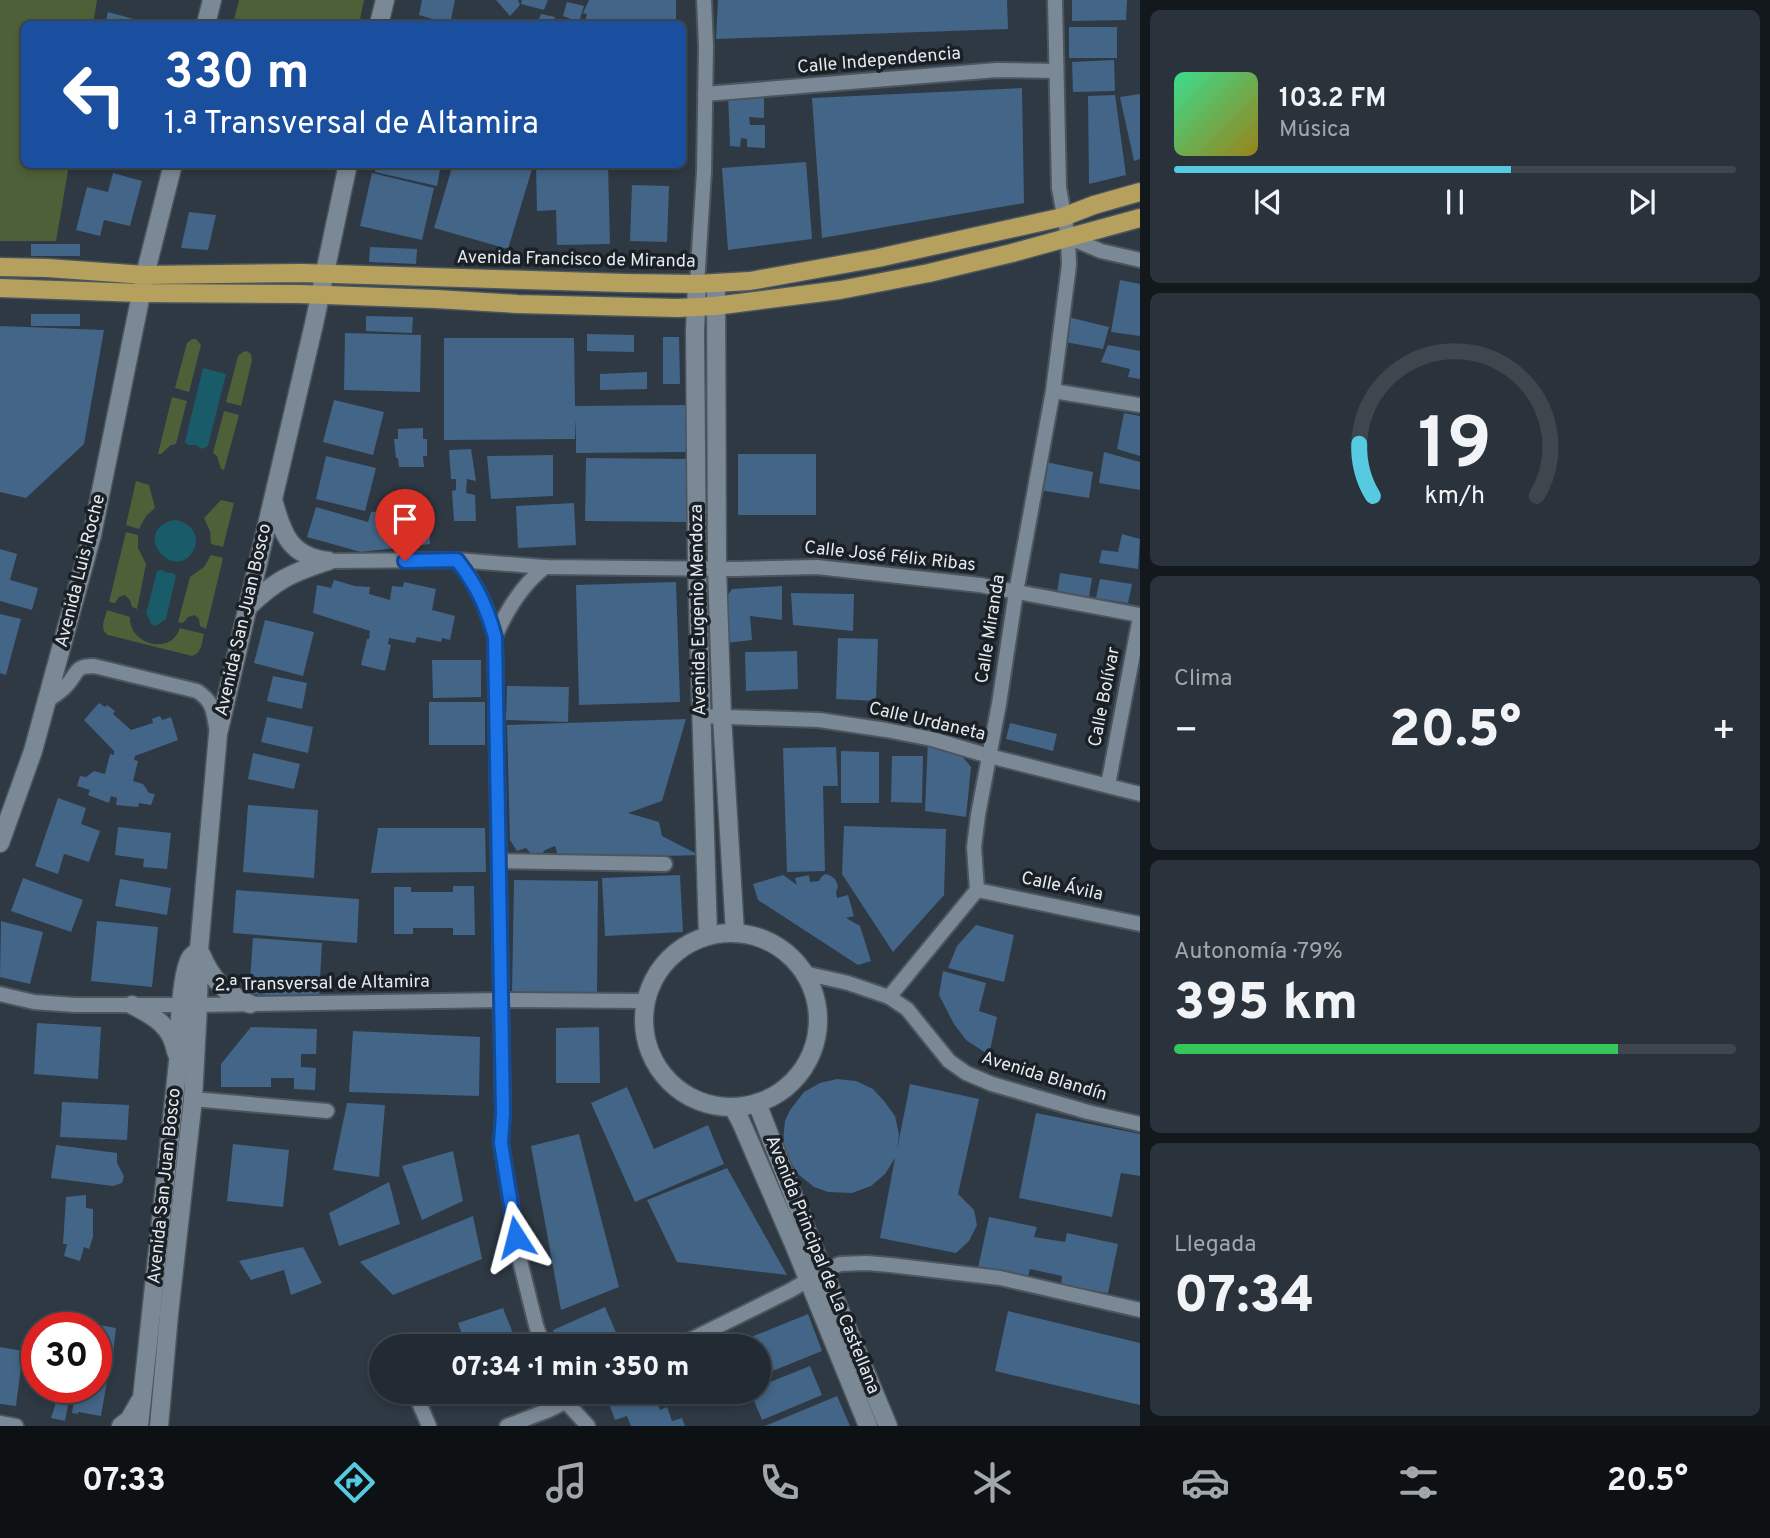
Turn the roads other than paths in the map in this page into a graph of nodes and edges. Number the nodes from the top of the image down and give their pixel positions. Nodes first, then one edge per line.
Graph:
1 (212, 0) edge
2 (385, 0) edge
3 (704, 0) edge
4 (1055, 0) edge
5 (207, 21) edge
6 (380, 21) edge
7 (1056, 71) junction
8 (705, 94) junction
9 (172, 168) edge
10 (347, 168) edge
11 (1140, 192) edge
12 (1063, 217) junction
13 (1140, 218) edge
14 (1068, 237) junction
15 (1140, 260) edge
16 (0, 267) edge
17 (324, 274) junction
18 (145, 275) junction
19 (716, 283) junction
20 (697, 284) junction
21 (0, 288) edge
22 (141, 293) junction
23 (320, 295) junction
24 (715, 306) junction
25 (696, 307) junction
26 (1053, 391) junction
27 (1140, 405) edge
28 (273, 499) junction
29 (457, 560) junction
30 (328, 561) junction
31 (545, 566) junction
32 (697, 568) junction
33 (718, 568) junction
34 (1016, 592) junction
35 (248, 607) junction
36 (1140, 616) edge
37 (495, 637) junction
38 (48, 700) junction
39 (701, 716) junction
40 (722, 716) junction
41 (218, 734) junction
42 (989, 756) junction
43 (1108, 785) junction
44 (1140, 794) edge
45 (0, 843) edge
46 (499, 861) junction
47 (665, 864) dead end
48 (976, 890) junction
49 (1140, 924) edge
50 (735, 933) junction
51 (708, 936) junction
52 (199, 950) junction
53 (804, 973) junction
54 (2, 996) edge
55 (889, 997) junction
56 (501, 1000) junction
57 (645, 1001) junction
58 (250, 1004) junction
59 (132, 1005) junction
60 (190, 1005) junction
61 (178, 1062) junction
62 (192, 1099) junction
63 (757, 1103) junction
64 (733, 1107) junction
65 (327, 1111) dead end
66 (1140, 1124) edge
67 (823, 1271) junction
68 (808, 1280) junction
69 (1140, 1310) edge
70 (539, 1334) edge
71 (702, 1334) edge
72 (142, 1398) junction
73 (420, 1404) edge
74 (549, 1404) edge
75 (570, 1404) edge
76 (0, 1423) edge
77 (16, 1426) edge
78 (121, 1426) edge
79 (139, 1426) edge
80 (159, 1426) edge
81 (429, 1426) edge
82 (507, 1426) edge
83 (588, 1426) edge
84 (868, 1426) edge
85 (888, 1426) edge

1 - 5 main road
2 - 6 main road
3 - 8 street
4 - 7 street, Calle Miranda
7 - 8 street, Calle Independencia
7 - 12 street, Calle Miranda
8 - 20 street
9 - 18 main road, Avenida Luis Roche
10 - 17 main road, Avenida San Juan Bosco
11 - 12 main road, Avenida Francisco de Miranda
12 - 14 street, Calle Miranda
12 - 19 main road, Avenida Francisco de Miranda
13 - 14 main road
14 - 15 street
14 - 24 main road
14 - 26 street, Calle Miranda
16 - 18 main road, Avenida Francisco de Miranda
17 - 18 main road, Avenida Francisco de Miranda
17 - 20 main road, Avenida Francisco de Miranda
17 - 23 main road, Avenida San Juan Bosco
18 - 22 main road, Avenida Luis Roche
19 - 20 main road, Avenida Francisco de Miranda
19 - 24 main road, Avenida Eugenio Mendoza
20 - 25 main road, Avenida Eugenio Mendoza
21 - 22 main road
22 - 23 main road
22 - 38 main road, Avenida Luis Roche
23 - 25 main road
23 - 28 main road, Avenida San Juan Bosco
24 - 25 main road
24 - 33 main road, Avenida Eugenio Mendoza
25 - 32 main road, Avenida Eugenio Mendoza
26 - 27 street
26 - 34 street, Calle Miranda
28 - 30 main road
28 - 35 main road, Avenida San Juan Bosco
29 - 30 street, Calle José Félix Ribas
29 - 31 street, Calle José Félix Ribas
29 - 37 street
30 - 35 main road
31 - 32 street, Calle José Félix Ribas
31 - 37 street
32 - 33 street, Calle José Félix Ribas
32 - 39 main road, Avenida Eugenio Mendoza
33 - 34 street, Calle José Félix Ribas
33 - 40 main road, Avenida Eugenio Mendoza
34 - 36 street, Calle José Félix Ribas
34 - 42 street, Calle Miranda
35 - 41 main road, Avenida San Juan Bosco
36 - 43 street, Calle Bolívar
37 - 46 street
38 - 41 street
38 - 45 main road, Avenida Luis Roche
39 - 40 street, Calle Urdaneta
39 - 51 main road, Avenida Eugenio Mendoza
40 - 42 street, Calle Urdaneta
40 - 50 main road, Avenida Eugenio Mendoza
41 - 52 main road, Avenida San Juan Bosco
42 - 43 street, Calle Urdaneta
42 - 48 street, Calle Miranda
43 - 44 street, Calle Urdaneta
46 - 47 street
46 - 56 street
48 - 49 street, Calle Ávila
48 - 55 street
50 - 51 main road
50 - 53 main road
51 - 57 main road
52 - 58 main road
52 - 60 main road, Avenida San Juan Bosco
53 - 55 street, Avenida Blandín
53 - 63 main road
54 - 59 street, 2.ª Transversal de Altamira
55 - 66 street, Avenida Blandín
56 - 57 street, 2.ª Transversal de Altamira
56 - 58 street, 2.ª Transversal de Altamira
56 - 70 street
57 - 64 main road
58 - 60 street, 2.ª Transversal de Altamira
59 - 60 street, 2.ª Transversal de Altamira
59 - 61 main road
60 - 61 main road, Avenida San Juan Bosco
60 - 62 main road, Avenida San Juan Bosco
61 - 72 main road, Avenida San Juan Bosco
62 - 65 street
62 - 80 main road, Avenida San Juan Bosco
63 - 64 main road
63 - 67 main road, Avenida Principal de La Castellana
64 - 68 main road, Avenida Principal de La Castellana
67 - 68 street
67 - 69 street
67 - 85 main road, Avenida Principal de La Castellana
68 - 71 street
68 - 84 main road, Avenida Principal de La Castellana
72 - 78 main road
72 - 79 main road, Avenida San Juan Bosco
73 - 81 street
74 - 82 street
75 - 83 street
76 - 77 street

